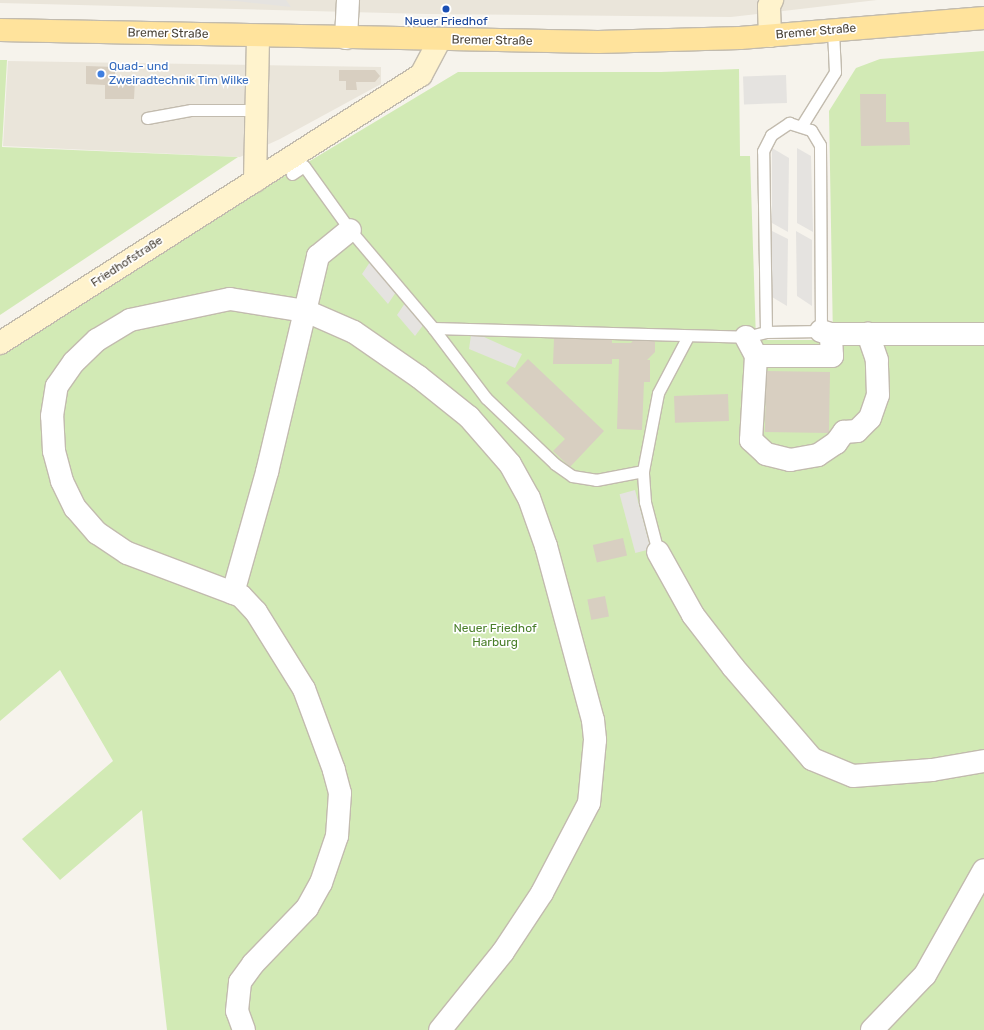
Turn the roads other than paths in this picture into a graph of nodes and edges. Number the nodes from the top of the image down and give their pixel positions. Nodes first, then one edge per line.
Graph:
1 (348, 0) edge
2 (772, 0) edge
3 (984, 18) edge
4 (0, 30) edge
5 (833, 31) junction
6 (258, 36) junction
7 (770, 36) junction
8 (346, 38) junction
9 (440, 40) junction
10 (256, 110) junction
11 (147, 118) dead end
12 (802, 125) junction
13 (292, 174) dead end
14 (254, 181) junction
15 (350, 230) junction
16 (306, 312) junction
17 (433, 328) junction
18 (766, 332) junction
19 (826, 333) junction
20 (868, 334) junction
21 (984, 334) edge
22 (688, 336) junction
23 (0, 343) edge
24 (751, 346) junction
25 (643, 471) junction
26 (658, 552) joint
27 (233, 593) junction
28 (984, 761) edge
29 (984, 870) edge
30 (244, 1030) edge
31 (440, 1030) edge
32 (872, 1030) edge

1 - 8 street
2 - 7 street
3 - 5 main road, Bremer Straße
4 - 6 main road, Bremer Straße
5 - 7 main road, Bremer Straße
5 - 12 lane
6 - 8 main road, Bremer Straße
6 - 10 street
7 - 9 main road, Bremer Straße
8 - 9 main road, Bremer Straße
9 - 14 street, Friedhofstraße
10 - 11 lane
10 - 14 street
12 - 18 lane
12 - 19 lane
13 - 15 lane
14 - 23 street, Friedhofstraße
15 - 16 street
15 - 17 lane
16 - 27 street
16 - 27 street
16 - 31 street
17 - 22 lane
17 - 25 lane
18 - 19 lane
18 - 24 lane
19 - 20 street
19 - 24 street
20 - 21 street
20 - 24 street
22 - 24 lane
22 - 25 lane
25 - 26 lane
26 - 28 street
27 - 30 street
29 - 32 street

